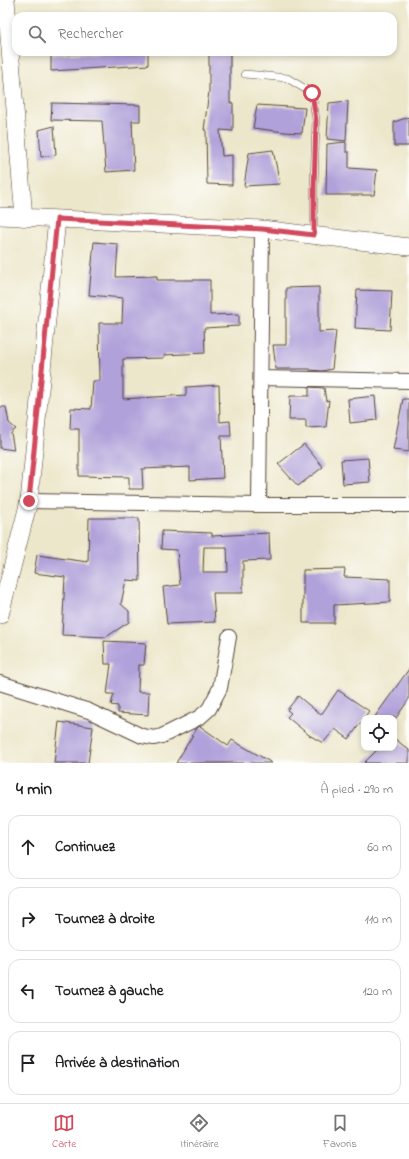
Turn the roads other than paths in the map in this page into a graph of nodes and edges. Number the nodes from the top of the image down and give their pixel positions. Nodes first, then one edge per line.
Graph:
1 (6, 0) edge
2 (245, 74) dead end
3 (0, 216) edge
4 (24, 218) junction
5 (57, 219) junction
6 (262, 229) junction
7 (314, 235) junction
8 (409, 247) edge
9 (261, 378) junction
10 (409, 381) edge
11 (29, 501) junction
12 (259, 505) junction
13 (409, 505) edge
14 (0, 615) edge
15 (229, 637) dead end
16 (0, 683) edge

1 - 4 street
2 - 7 lane
3 - 4 street
4 - 5 street
5 - 6 street
5 - 11 street
6 - 7 street
6 - 9 street
7 - 8 street
9 - 10 street
9 - 12 street
11 - 12 street
11 - 14 street
12 - 13 street
15 - 16 street

